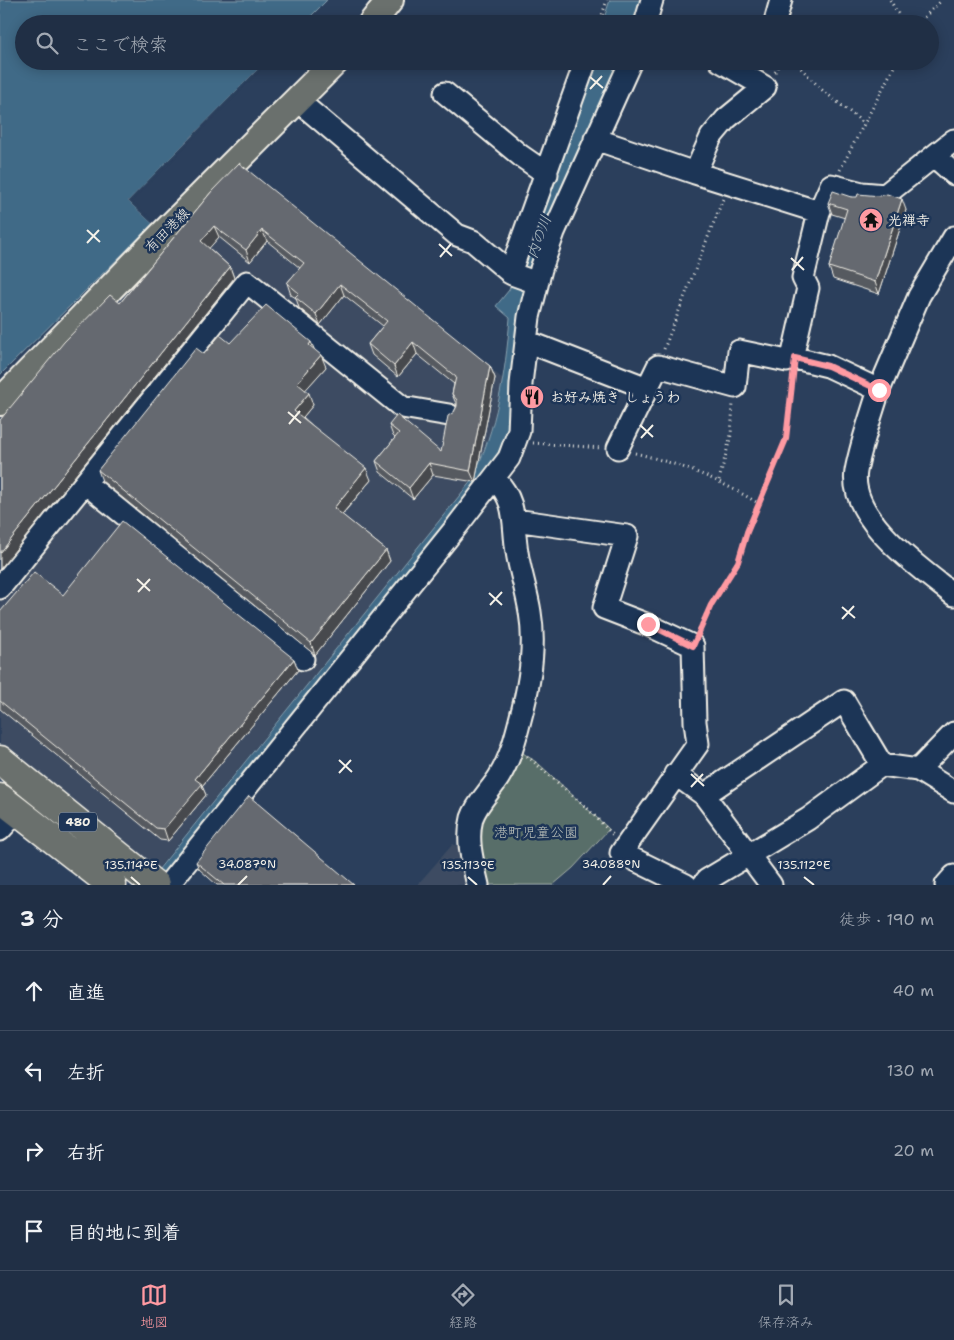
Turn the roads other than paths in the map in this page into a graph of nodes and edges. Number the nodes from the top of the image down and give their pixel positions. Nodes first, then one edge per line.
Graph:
1 (390, 0) edge
2 (652, 0) edge
3 (378, 15) edge
4 (648, 15) edge
5 (327, 70) edge
6 (583, 70) edge
7 (627, 70) edge
8 (736, 70) edge
9 (445, 94) dead end
10 (298, 100) junction
11 (595, 139) junction
12 (954, 140) edge
13 (934, 156) junction
14 (695, 173) junction
15 (547, 174) junction
16 (954, 174) edge
17 (819, 212) junction
18 (954, 237) edge
19 (511, 274) junction
20 (535, 282) junction
21 (526, 341) junction
22 (793, 358) junction
23 (647, 388) junction
24 (879, 390) junction
25 (0, 402) edge
26 (449, 415) edge
27 (618, 448) road end
28 (495, 479) junction
29 (85, 483) junction
30 (515, 520) junction
31 (0, 588) edge
32 (954, 595) edge
33 (303, 659) dead end
34 (954, 733) edge
35 (0, 760) edge
36 (882, 765) junction
37 (918, 770) junction
38 (675, 774) junction
39 (0, 777) edge
40 (954, 792) edge
41 (704, 795) junction
42 (6, 813) edge
43 (748, 857) junction
44 (954, 876) edge
45 (112, 885) edge
46 (135, 885) edge
47 (155, 885) edge
48 (168, 885) edge
49 (478, 885) edge
50 (686, 885) edge
51 (703, 885) edge
52 (771, 885) edge
53 (946, 885) edge

1 - 3 main road
2 - 4 street
5 - 10 main road, 有田港線
6 - 15 street
7 - 11 street
8 - 14 street
9 - 15 street
10 - 19 street
10 - 25 main road, 有田港線
11 - 14 street
11 - 20 street
12 - 13 street
13 - 16 street
13 - 17 street
14 - 17 street
15 - 19 street
17 - 22 street
18 - 24 street
19 - 20 street
20 - 21 street
21 - 23 street
21 - 28 street
22 - 23 street
22 - 24 street
23 - 27 street
24 - 32 street
26 - 29 street
28 - 30 street
28 - 48 street
29 - 31 street
29 - 33 street
30 - 38 street
30 - 49 street
34 - 37 street
35 - 47 highway, 480
36 - 37 street
36 - 41 street
36 - 43 street
37 - 40 street
38 - 41 street
38 - 50 street
39 - 46 highway
41 - 43 street
42 - 45 highway, 480
43 - 51 street
43 - 52 street
44 - 53 street

